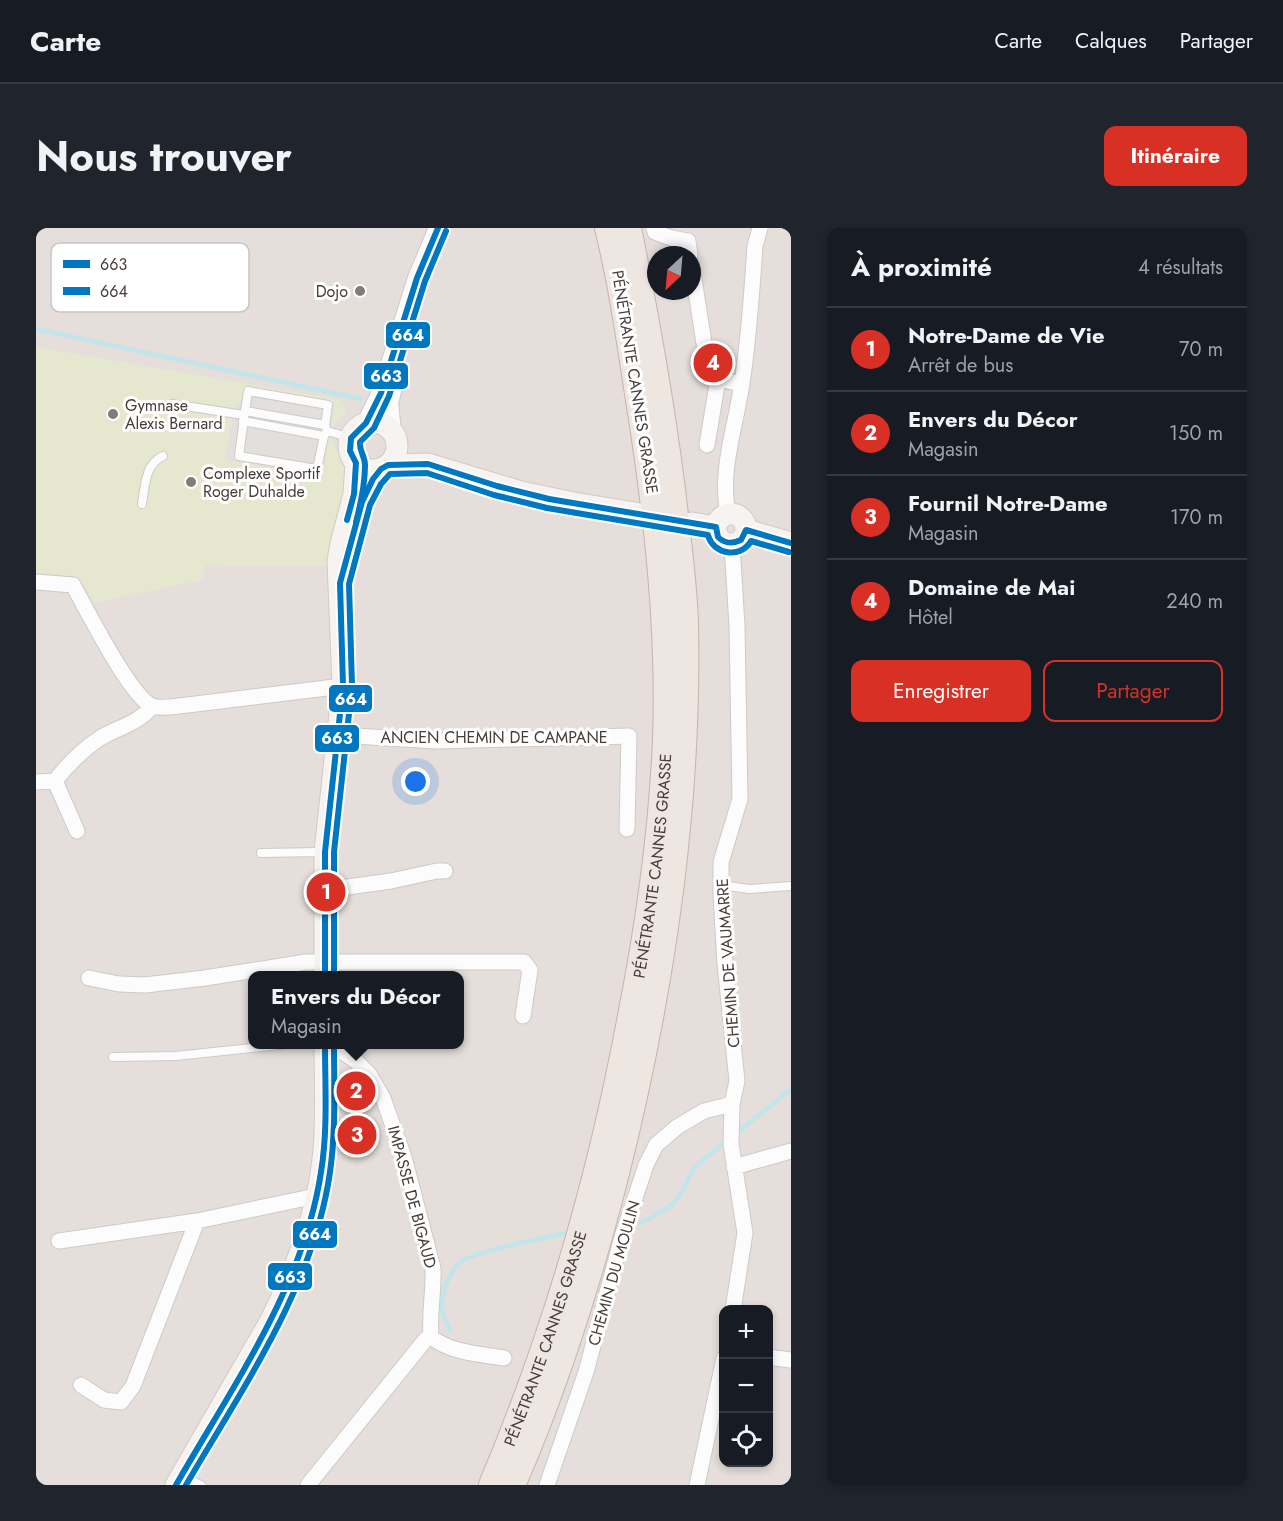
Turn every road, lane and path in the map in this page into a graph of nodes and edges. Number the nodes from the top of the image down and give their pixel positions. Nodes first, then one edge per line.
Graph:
1 (608, 228) edge
2 (628, 228) edge
3 (654, 228) edge
4 (760, 228) edge
5 (437, 230) edge
6 (689, 246) edge
7 (697, 300) edge
8 (718, 379) junction
9 (742, 384) junction
10 (172, 404) dead end
11 (244, 416) junction
12 (366, 423) junction
13 (325, 430) junction
14 (394, 436) junction
15 (351, 438) junction
16 (707, 445) dead end
17 (163, 456) dead end
18 (356, 463) junction
19 (428, 464) junction
20 (384, 467) junction
21 (142, 504) dead end
22 (641, 514) dead end
23 (722, 520) junction
24 (692, 524) dead end
25 (739, 537) junction
26 (791, 543) edge
27 (36, 582) edge
28 (340, 583) junction
29 (343, 686) junction
30 (152, 706) junction
31 (338, 735) junction
32 (55, 781) junction
33 (36, 782) edge
34 (627, 829) dead end
35 (77, 831) dead end
36 (325, 852) junction
37 (261, 853) dead end
38 (445, 871) dead end
39 (721, 885) junction
40 (791, 886) edge
41 (326, 890) junction
42 (325, 969) edge
43 (248, 971) edge
44 (249, 971) edge
45 (88, 978) dead end
46 (523, 1016) dead end
47 (248, 1048) edge
48 (325, 1049) edge
49 (339, 1049) edge
50 (113, 1057) dead end
51 (732, 1104) junction
52 (791, 1151) edge
53 (734, 1167) junction
54 (316, 1196) junction
55 (197, 1221) junction
56 (59, 1241) dead end
57 (734, 1305) edge
58 (431, 1337) junction
59 (773, 1357) edge
60 (504, 1358) dead end
61 (723, 1359) edge
62 (791, 1359) edge
63 (81, 1385) dead end
64 (179, 1480) edge
65 (201, 1485) edge
66 (308, 1485) edge
67 (492, 1485) edge
68 (512, 1485) edge
69 (547, 1485) edge
70 (697, 1485) edge

1 - 67 highway, PÉNÉTRANTE CANNES GRASSE
2 - 68 highway, PÉNÉTRANTE CANNES GRASSE
3 - 6 street
4 - 9 street
5 - 12 street
5 - 14 street
7 - 8 street
8 - 9 street
8 - 16 street
9 - 23 street
10 - 11 lane
11 - 13 lane
11 - 13 lane
11 - 13 lane
12 - 14 main road
12 - 15 main road
13 - 15 lane
14 - 19 main road
14 - 20 main road
15 - 18 main road
17 - 21 lane
18 - 20 main road
18 - 28 main road
19 - 20 main road
19 - 22 main road
20 - 28 main road
23 - 24 main road
23 - 25 main road
25 - 26 main road
25 - 39 street, CHEMIN DE VAUMARRE
27 - 30 street
28 - 29 main road
29 - 30 street
29 - 31 main road
30 - 32 street
31 - 34 street, ANCIEN CHEMIN DE CAMPANE
31 - 36 main road
32 - 33 street
32 - 35 street
36 - 37 lane
36 - 41 main road
38 - 41 street
39 - 40 lane
39 - 51 street, CHEMIN DE VAUMARRE
41 - 42 main road
42 - 44 street
42 - 46 street
43 - 45 street
47 - 50 lane
48 - 54 main road
49 - 58 street, IMPASSE DE BIGAUD
51 - 53 street, CHEMIN DE VAUMARRE
51 - 69 street, CHEMIN DU MOULIN
52 - 53 street
53 - 57 street, CHEMIN DE VAUMARRE
54 - 55 street
54 - 64 main road
55 - 56 street
55 - 63 street
58 - 60 street
58 - 66 street
59 - 62 street
61 - 70 street
64 - 65 lane

